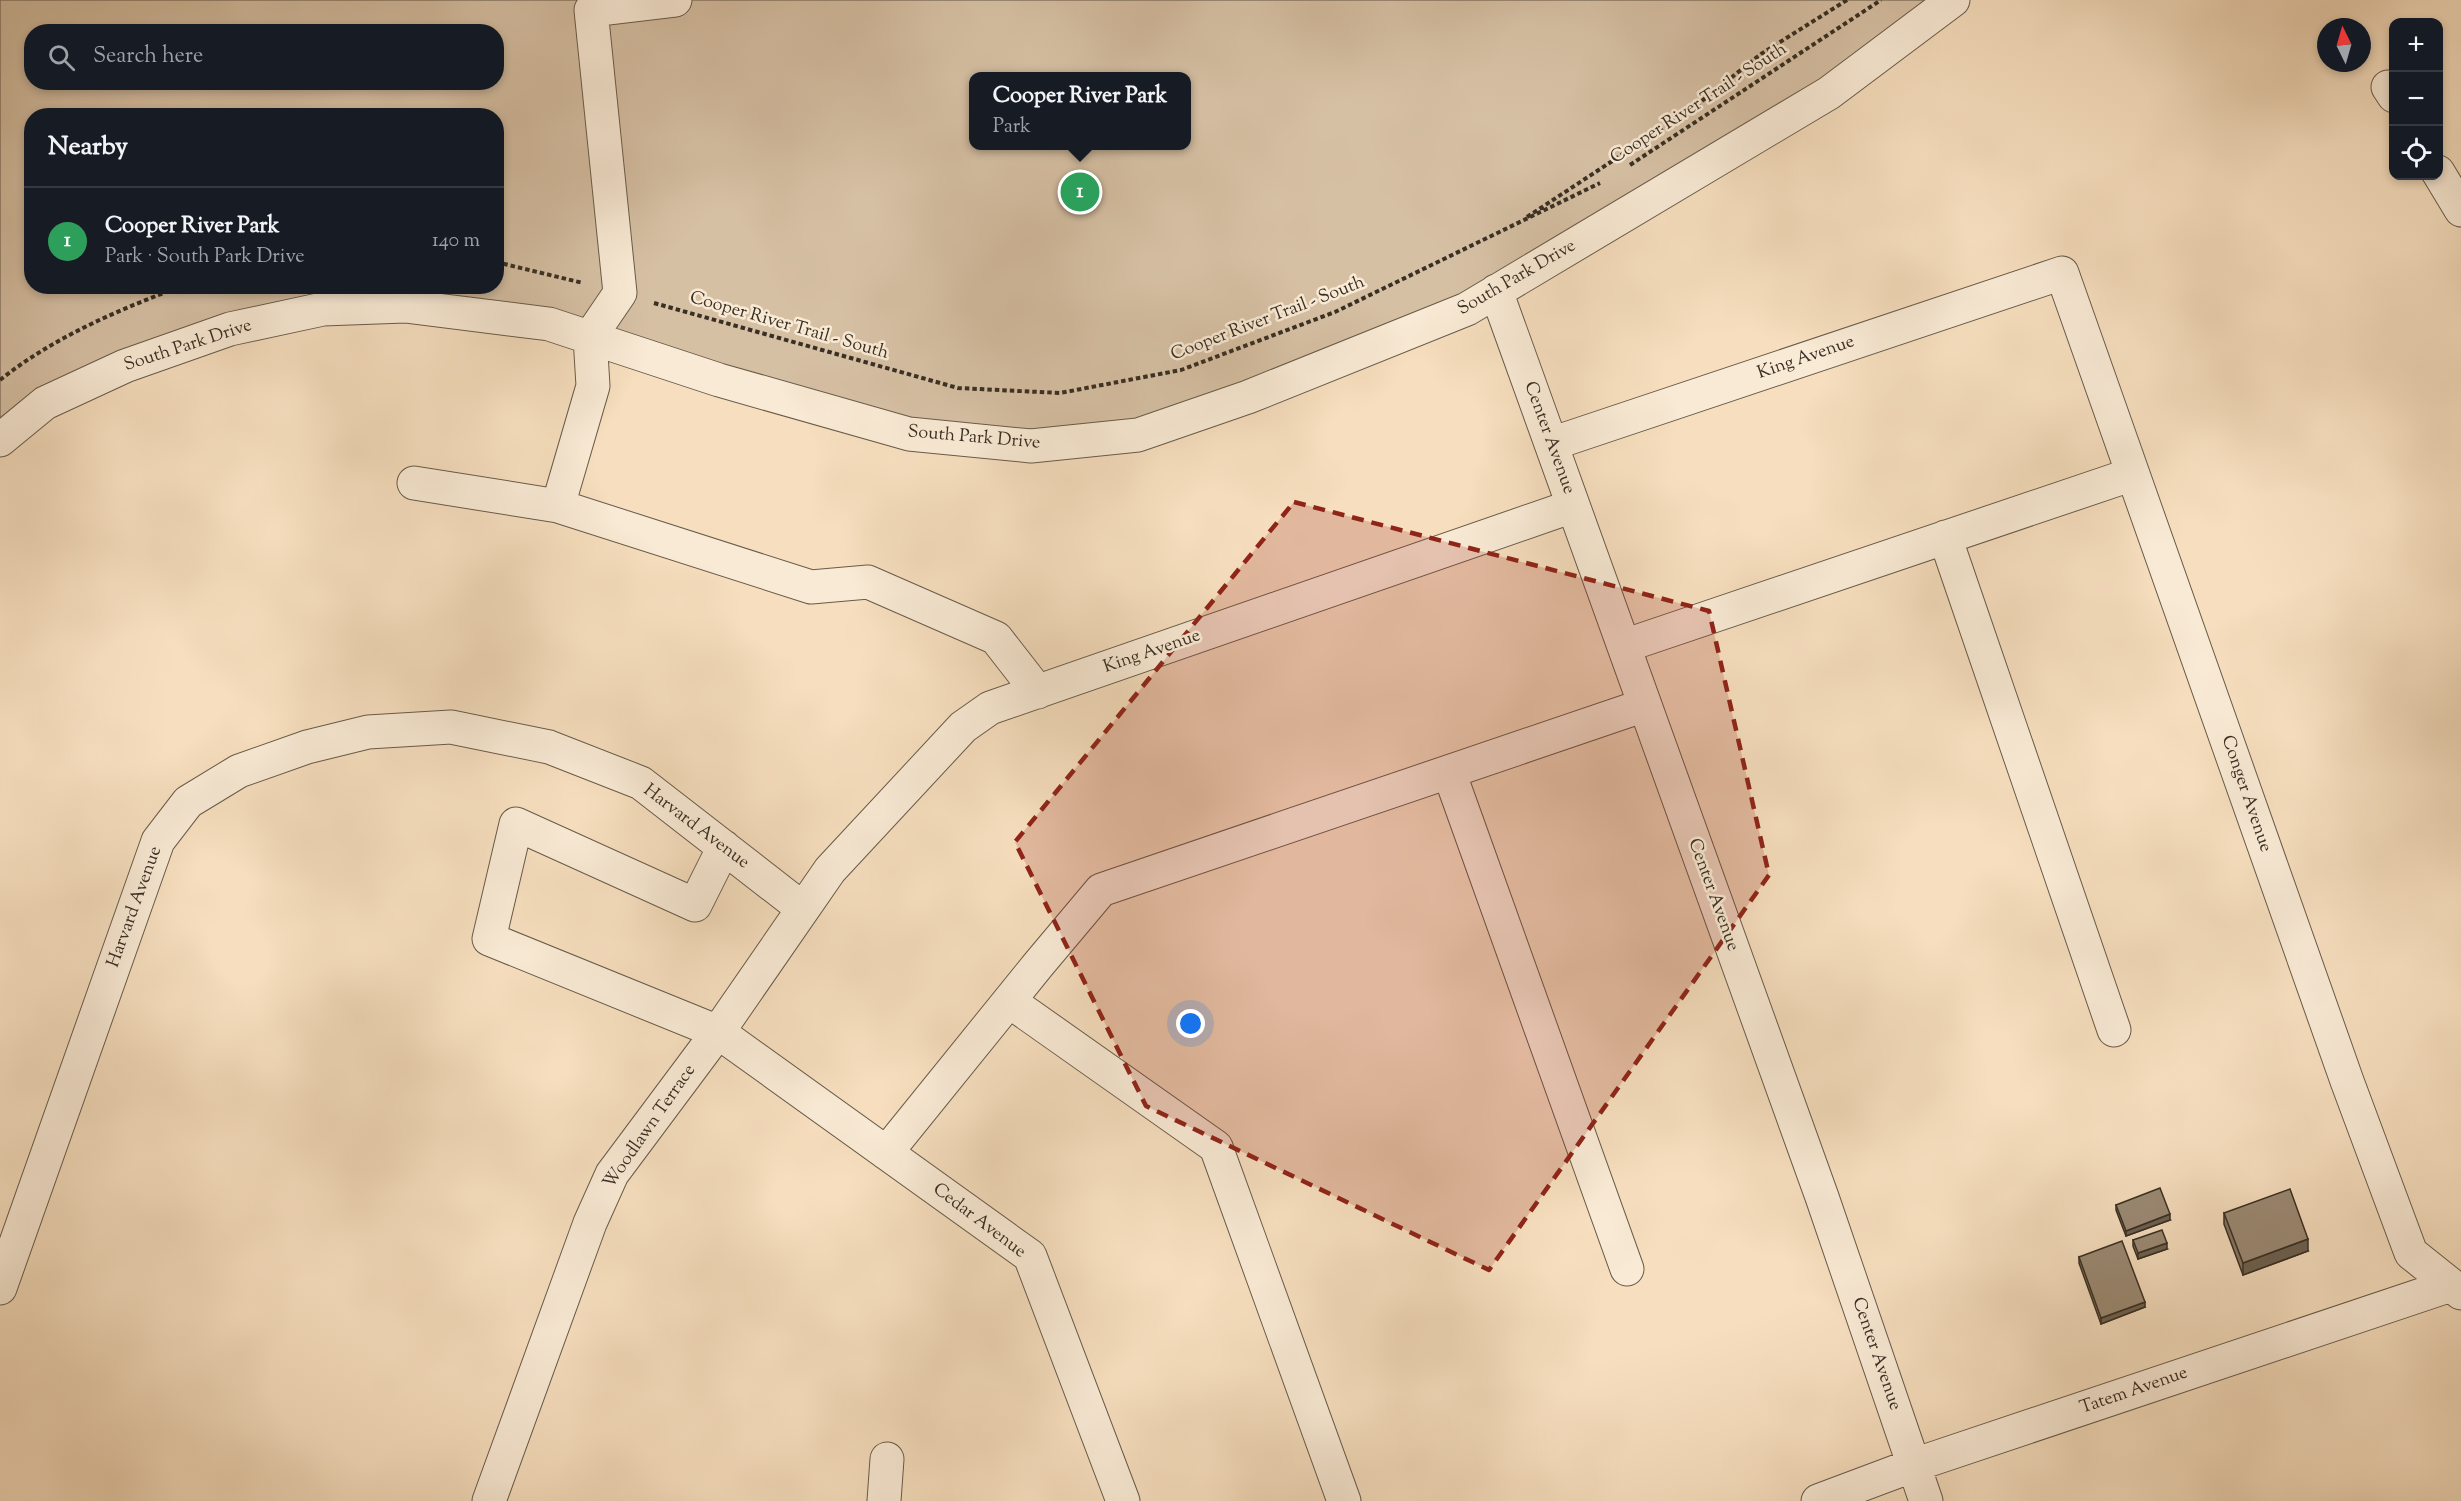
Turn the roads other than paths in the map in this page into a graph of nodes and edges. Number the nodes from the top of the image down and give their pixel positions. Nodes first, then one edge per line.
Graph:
1 (675, 0) edge
2 (1953, 0) edge
3 (2443, 179) edge
4 (2461, 210) edge
5 (2062, 273) joint
6 (1496, 291) junction
7 (590, 337) junction
8 (0, 440) edge
9 (1551, 444) junction
10 (2133, 474) junction
11 (414, 483) dead end
12 (558, 506) junction
13 (1574, 506) junction
14 (1945, 537) junction
15 (1624, 646) junction
16 (1038, 692) junction
17 (1645, 705) junction
18 (1449, 772) junction
19 (724, 848) junction
20 (802, 908) junction
21 (1009, 1001) junction
22 (2114, 1030) dead end
23 (718, 1032) junction
24 (886, 1153) junction
25 (1627, 1269) dead end
26 (0, 1288) edge
27 (2456, 1289) edge
28 (887, 1459) dead end
29 (1914, 1465) junction
30 (489, 1501) edge
31 (884, 1501) edge
32 (1122, 1501) edge
33 (1344, 1501) edge
34 (1818, 1501) edge
35 (1926, 1501) edge

1 - 7 street
2 - 6 street, South Park Drive
3 - 4 street
5 - 9 street, King Avenue
5 - 10 street, Conger Avenue
6 - 7 street, South Park Drive
6 - 9 street, Center Avenue
7 - 8 street, South Park Drive
7 - 12 street
9 - 13 street, Center Avenue
10 - 14 street
10 - 27 street, Conger Avenue
11 - 12 street
12 - 16 street
13 - 15 street, Center Avenue
13 - 16 street, King Avenue
14 - 15 street
14 - 22 street
15 - 17 street, Center Avenue
16 - 20 street, King Avenue
17 - 18 street
17 - 29 street, Center Avenue
18 - 21 street
18 - 25 street
19 - 20 street, Harvard Avenue
19 - 23 street, Cedar Avenue
19 - 26 street, Harvard Avenue
20 - 23 street, Woodlawn Terrace
21 - 24 street
21 - 33 street
23 - 24 street, Cedar Avenue
23 - 30 street, Woodlawn Terrace
24 - 32 street, Cedar Avenue
27 - 29 street, Tatem Avenue
28 - 31 street
29 - 34 street, Tatem Avenue
29 - 35 street, Center Avenue

